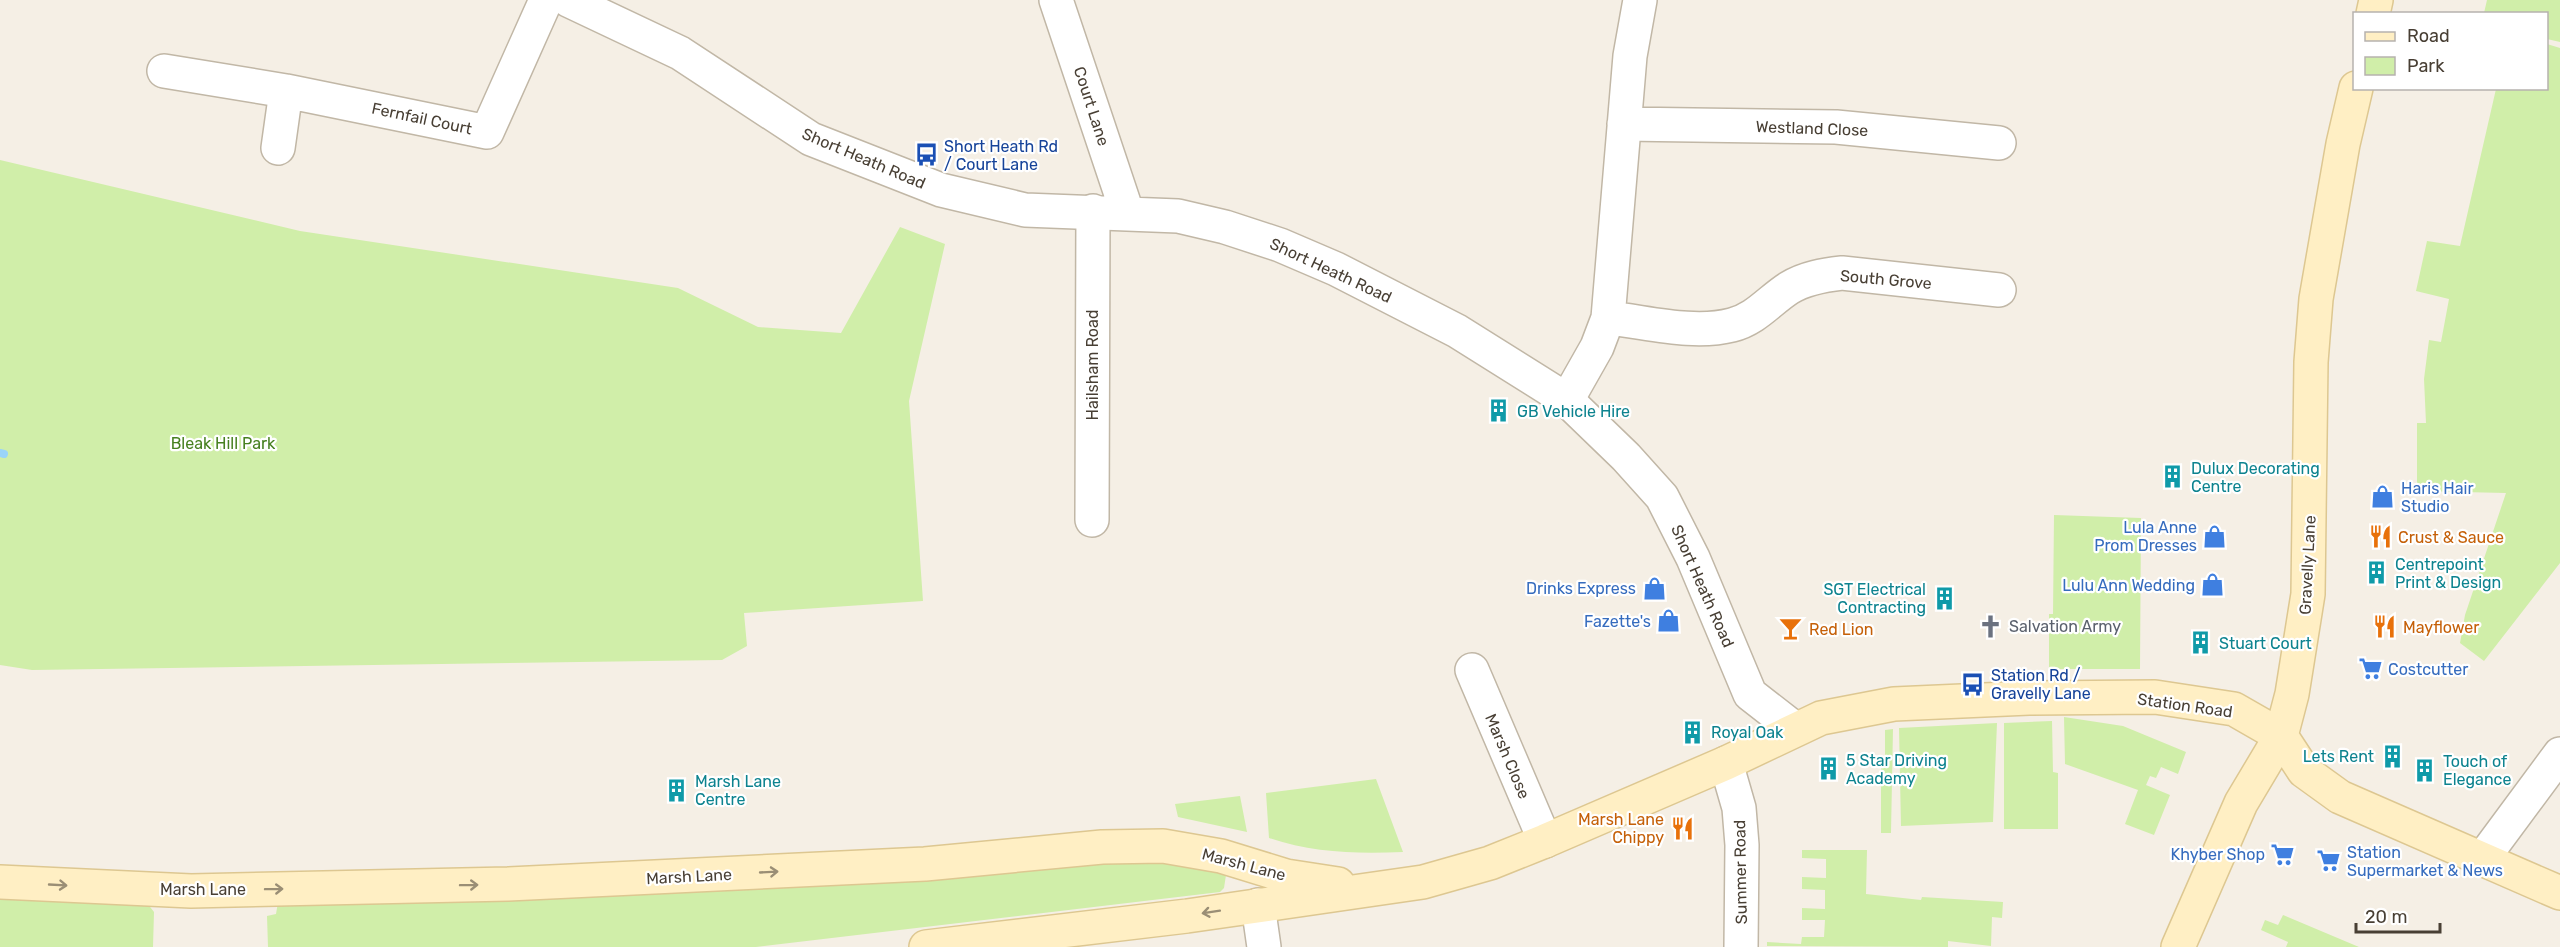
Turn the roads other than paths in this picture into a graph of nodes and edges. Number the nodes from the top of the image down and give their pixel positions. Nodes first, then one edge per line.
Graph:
1 (546, 0) edge
2 (568, 0) edge
3 (1056, 0) edge
4 (1640, 0) edge
5 (164, 71) dead end
6 (2356, 90) edge
7 (286, 91) junction
8 (1624, 123) junction
9 (1999, 143) dead end
10 (278, 148) dead end
11 (1093, 211) junction
12 (1127, 212) junction
13 (1999, 290) dead end
14 (1608, 318) junction
15 (1567, 400) junction
16 (1092, 520) dead end
17 (1472, 670) dead end
18 (1795, 729) junction
19 (2281, 736) junction
20 (2560, 754) edge
21 (1726, 763) junction
22 (1545, 841) junction
23 (2483, 858) junction
24 (0, 882) edge
25 (1372, 889) junction
26 (2560, 894) edge
27 (1258, 905) junction
28 (926, 947) edge
29 (1264, 947) edge
30 (1741, 947) edge
31 (2178, 947) edge

1 - 7 street, Fernfail Court
2 - 11 street, Short Heath Road
3 - 12 street, Court Lane
4 - 8 street
5 - 7 street, Fernfail Court
6 - 19 main road, Gravelly Lane
7 - 10 street
8 - 9 street, Westland Close
8 - 14 street
11 - 12 street, Short Heath Road
11 - 16 street, Hailsham Road
12 - 15 street, Short Heath Road
13 - 14 street, South Grove
14 - 15 street
15 - 18 street, Short Heath Road
17 - 22 street, Marsh Close
18 - 19 main road, Station Road
18 - 21 main road, Marsh Lane
19 - 23 main road, Station Road
19 - 31 main road, Gravelly Lane
20 - 23 street
21 - 22 main road, Marsh Lane
21 - 30 street, Summer Road
22 - 25 main road, Marsh Lane
23 - 26 main road, Station Road
24 -> 25 main road, Marsh Lane
25 - 27 main road, Marsh Lane
27 -> 28 main road, Marsh Lane
27 - 29 street

